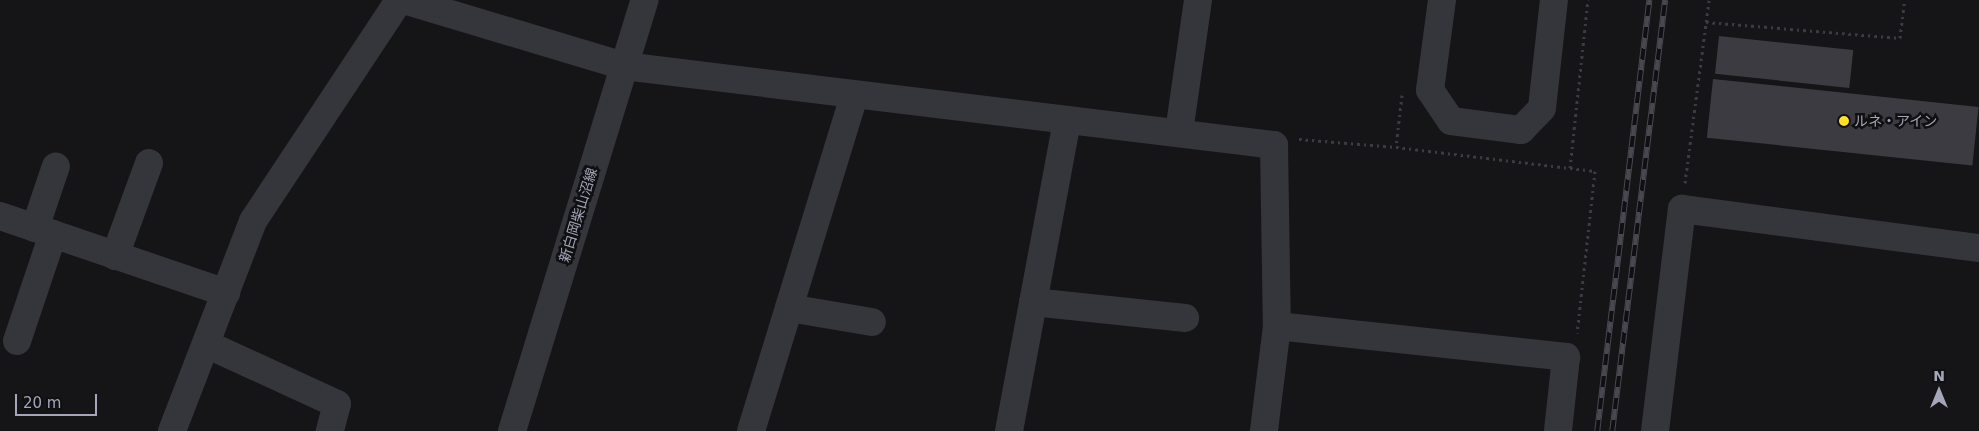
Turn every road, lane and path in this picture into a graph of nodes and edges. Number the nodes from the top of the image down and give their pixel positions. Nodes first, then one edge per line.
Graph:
1 (399, 0) edge
2 (404, 0) edge
3 (645, 0) edge
4 (1198, 0) edge
5 (1442, 0) edge
6 (1554, 0) edge
7 (1709, 0) edge
8 (1904, 0) edge
9 (1706, 22) junction
10 (624, 66) junction
11 (854, 96) junction
12 (1067, 122) junction
13 (1179, 132) junction
14 (1274, 145) junction
15 (1396, 147) dead end
16 (149, 162) dead end
17 (56, 166) dead end
18 (1570, 168) dead end
19 (1682, 209) junction
20 (0, 216) edge
21 (44, 231) junction
22 (1979, 248) edge
23 (115, 256) junction
24 (226, 293) junction
25 (1033, 302) junction
26 (789, 308) junction
27 (1185, 318) dead end
28 (872, 322) dead end
29 (1277, 326) junction
30 (17, 340) dead end
31 (206, 344) junction
32 (1566, 357) junction
33 (1017, 430) edge
34 (172, 431) edge
35 (330, 431) edge
36 (512, 431) edge
37 (751, 431) edge
38 (1264, 431) edge
39 (1558, 431) edge
40 (1655, 431) edge

1 - 24 street
2 - 10 street
3 - 10 street, 新白岡柴山沼線
4 - 13 street
5 - 6 street
7 - 9 path
8 - 9 path
9 - 19 path
10 - 11 street
10 - 36 street, 新白岡柴山沼線
11 - 12 street
11 - 26 street
12 - 13 street
12 - 25 street
13 - 14 street
14 - 15 path
14 - 29 street
16 - 23 street
17 - 21 street
18 - 32 path
19 - 22 street
19 - 40 street
20 - 21 street
21 - 23 street
21 - 30 street
23 - 24 street
24 - 31 street
25 - 27 street
25 - 33 street
26 - 28 street
26 - 37 street
29 - 32 street
29 - 38 street
31 - 34 street
31 - 35 street
32 - 39 street

